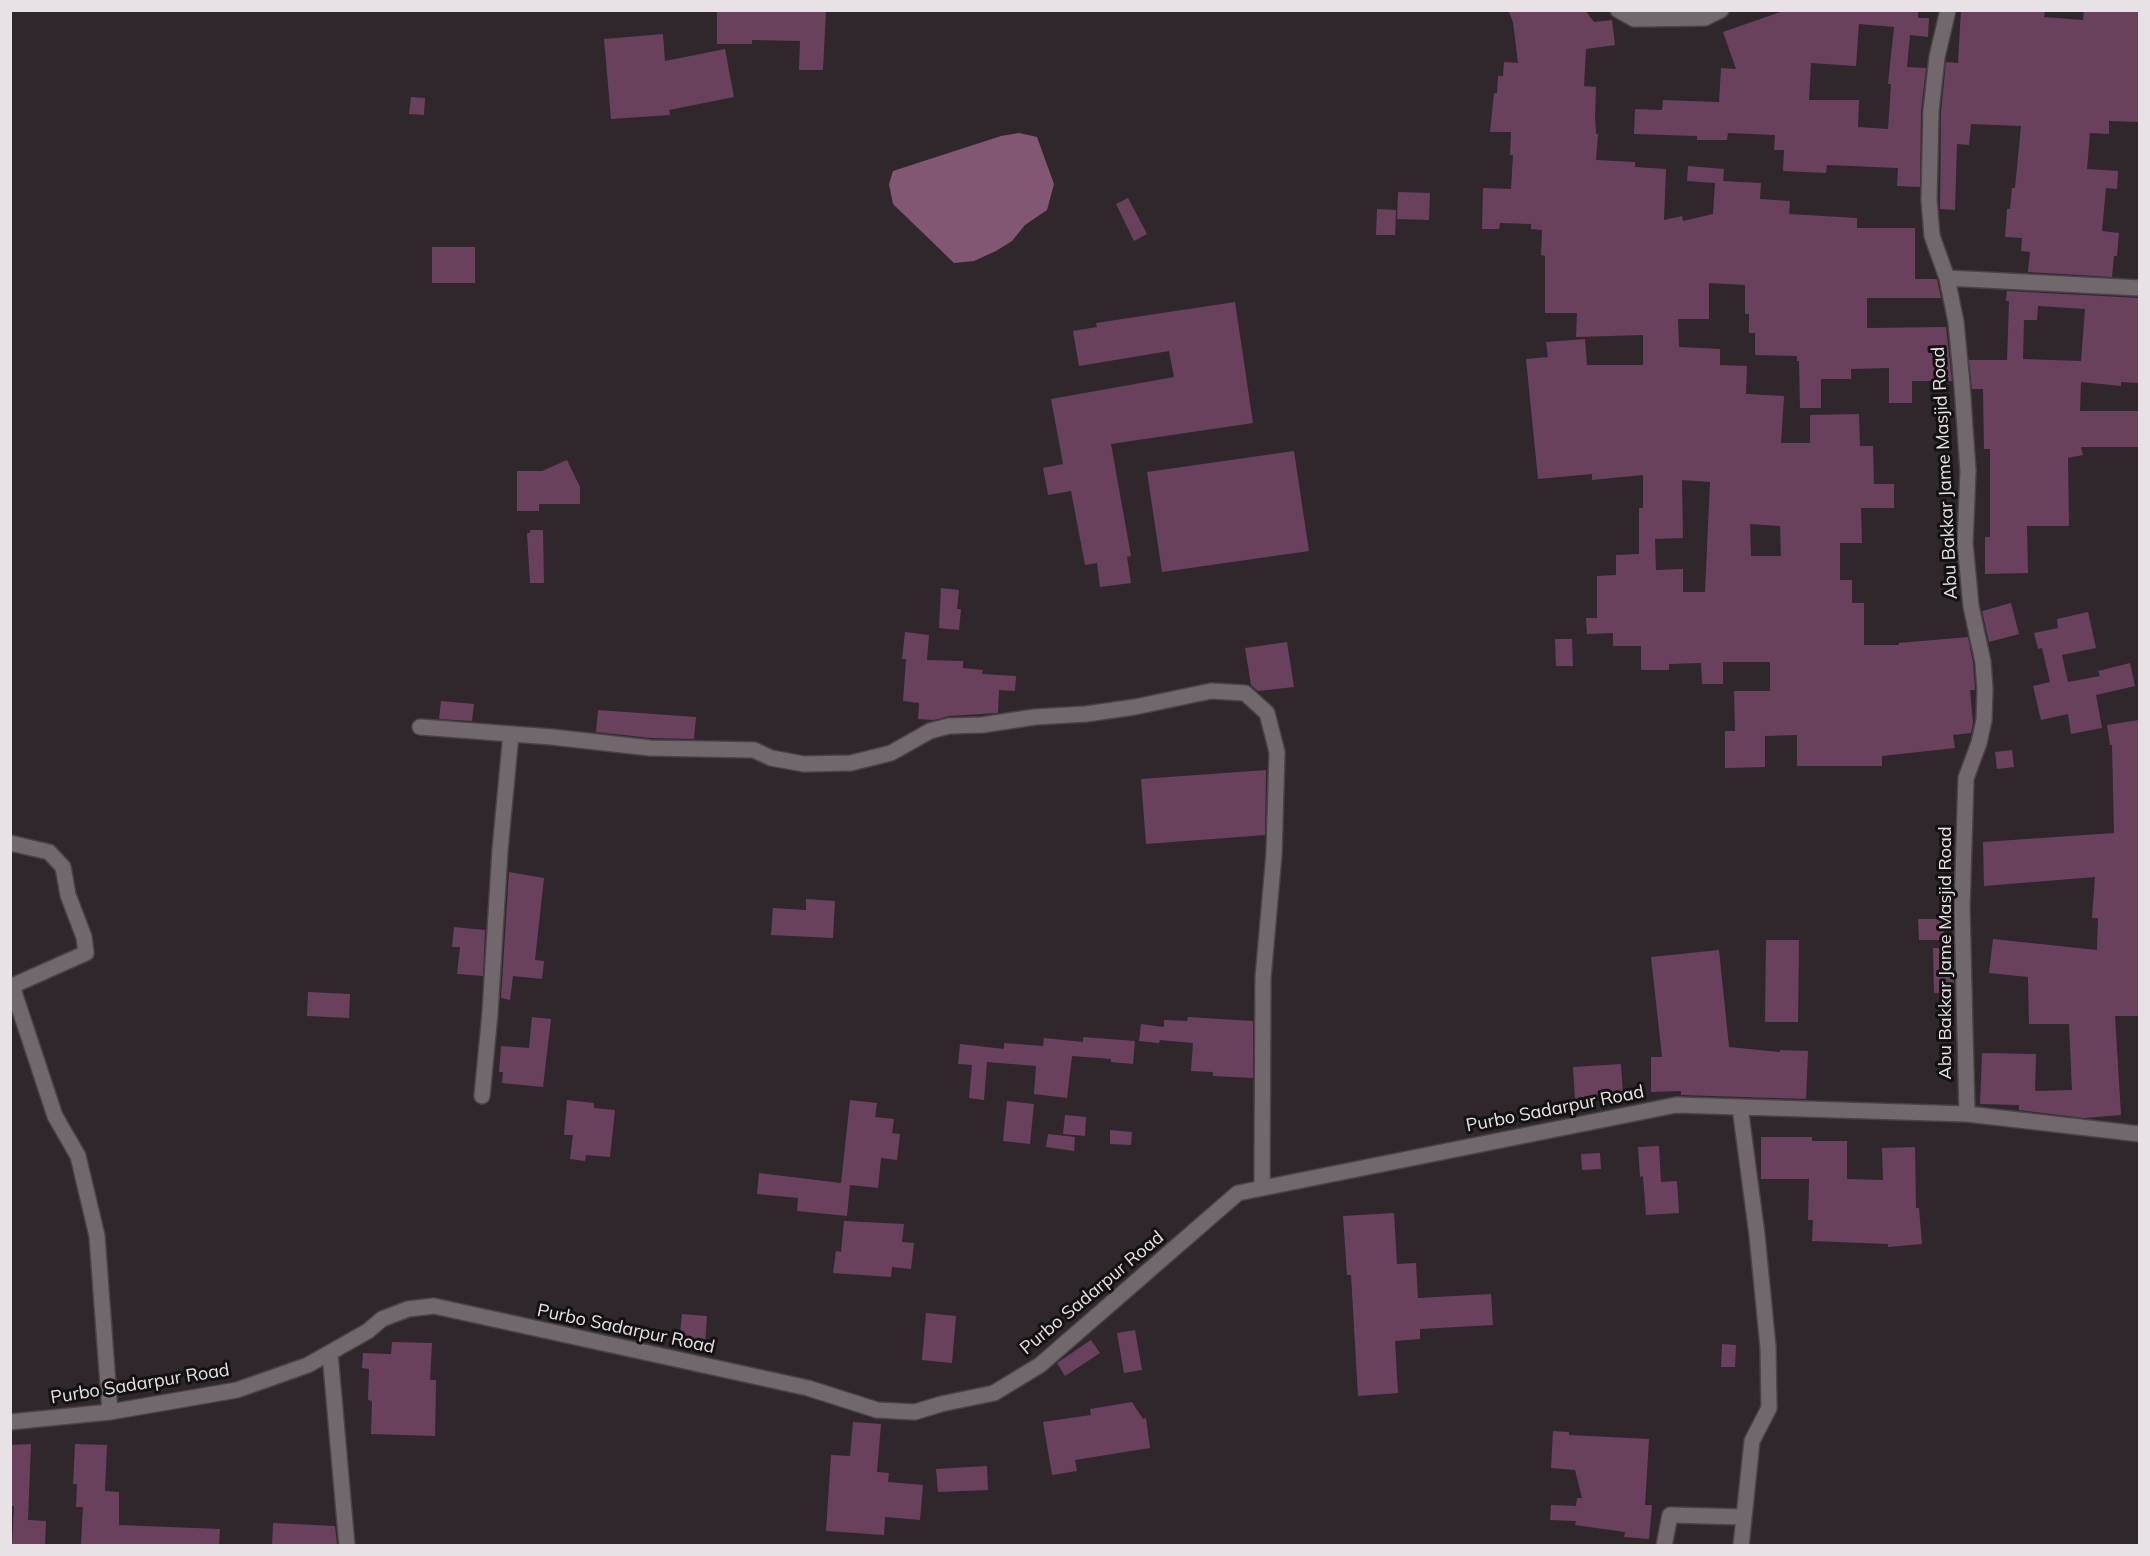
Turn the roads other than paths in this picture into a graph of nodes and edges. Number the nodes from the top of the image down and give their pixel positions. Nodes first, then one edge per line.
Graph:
1 (1618, 10) edge
2 (1721, 10) edge
3 (1948, 10) edge
4 (1947, 278) junction
5 (2139, 288) edge
6 (420, 727) dead end
7 (511, 734) junction
8 (10, 843) edge
9 (482, 1096) dead end
10 (1740, 1107) junction
11 (1967, 1114) junction
12 (2139, 1134) edge
13 (1262, 1188) junction
14 (330, 1353) junction
15 (110, 1412) junction
16 (10, 1422) edge
17 (1743, 1517) junction
18 (347, 1545) edge
19 (1664, 1545) edge
20 (1741, 1545) edge

1 - 2 street
3 - 4 street, Abu Bakkar Jame Masjid Road
4 - 5 street
4 - 11 street, Abu Bakkar Jame Masjid Road
6 - 7 street
7 - 9 street
7 - 13 street
8 - 15 street
10 - 11 street, Purbo Sadarpur Road
10 - 13 street, Purbo Sadarpur Road
10 - 17 street
11 - 12 street, Purbo Sadarpur Road
13 - 14 street, Purbo Sadarpur Road
14 - 15 street, Purbo Sadarpur Road
14 - 18 street
15 - 16 street, Purbo Sadarpur Road
17 - 19 street
17 - 20 street

